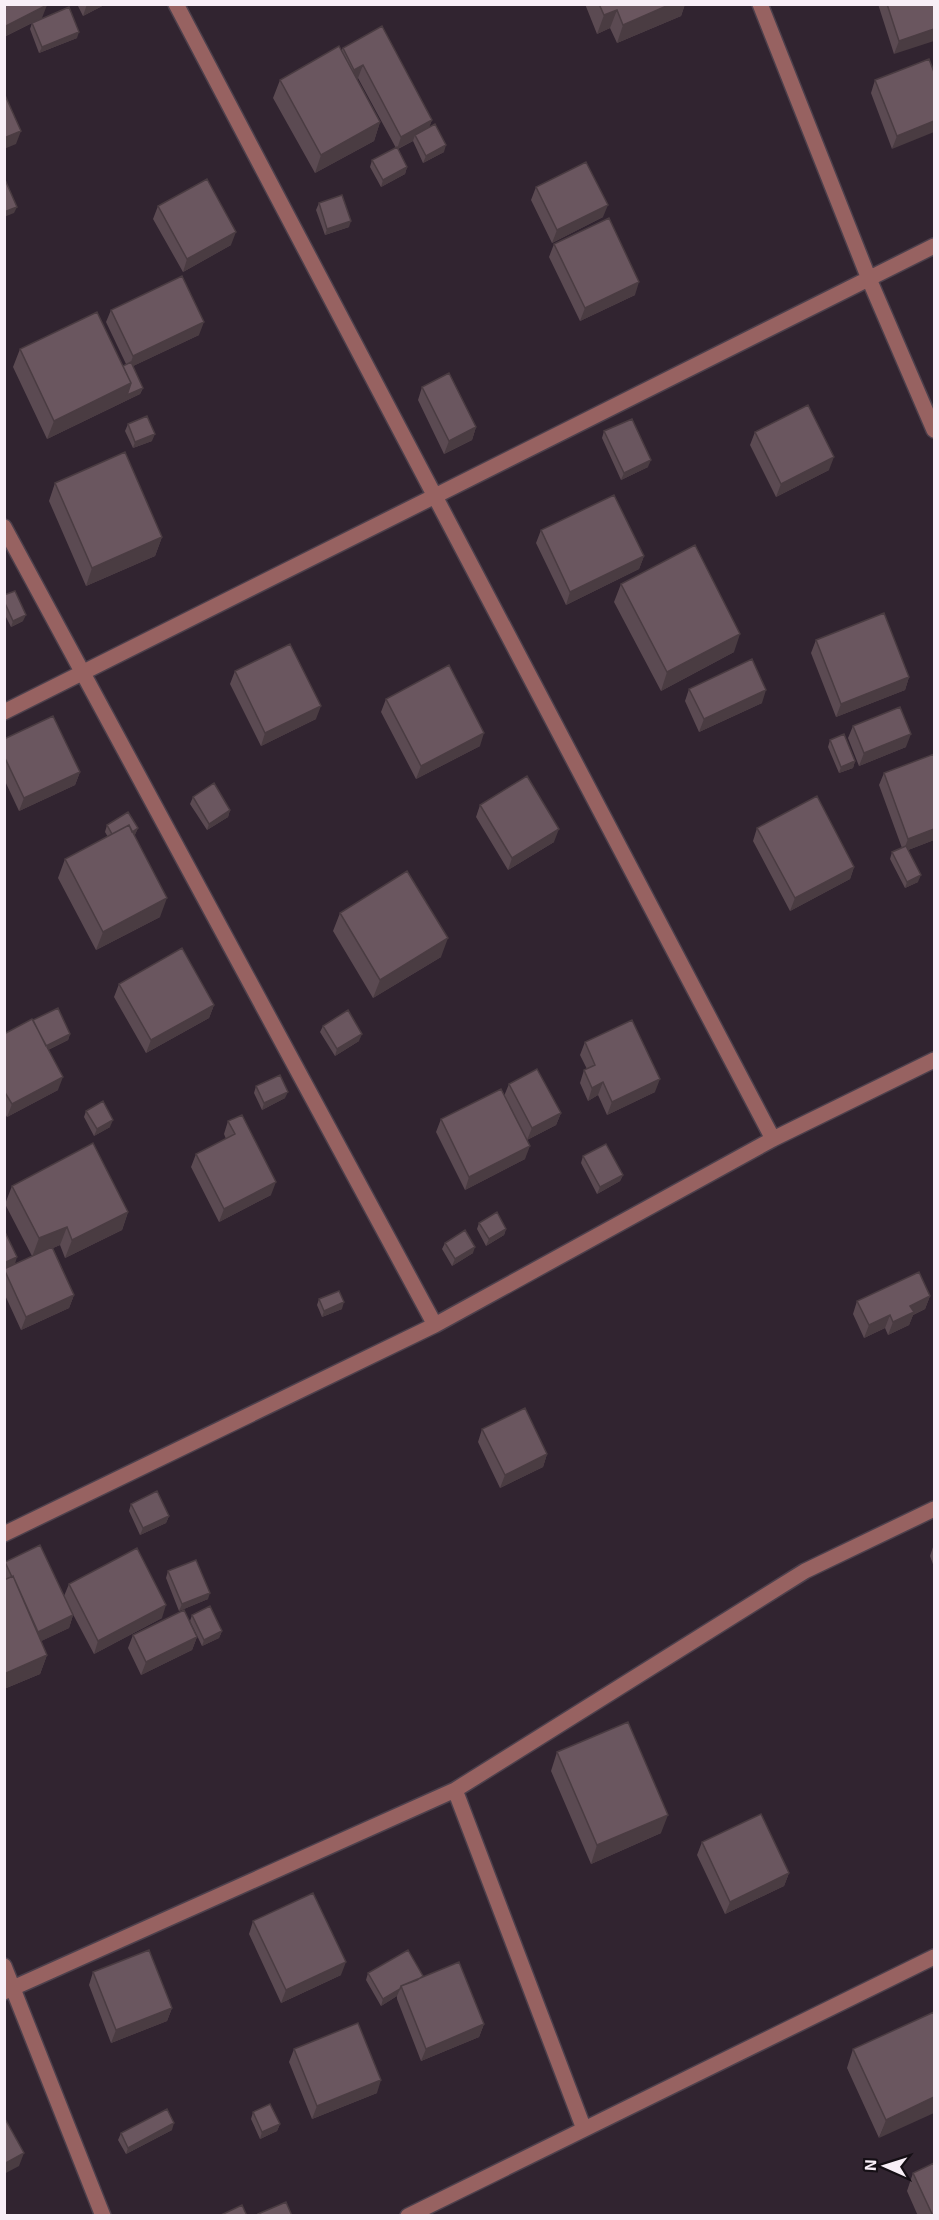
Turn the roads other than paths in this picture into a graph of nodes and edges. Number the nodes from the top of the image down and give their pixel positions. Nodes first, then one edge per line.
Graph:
1 (176, 4) edge
2 (760, 4) edge
3 (934, 246) edge
4 (869, 279) junction
5 (934, 430) edge
6 (435, 497) junction
7 (4, 527) edge
8 (83, 673) junction
9 (4, 712) edge
10 (934, 1059) edge
11 (773, 1139) junction
12 (435, 1325) junction
13 (934, 1509) edge
14 (4, 1534) edge
15 (455, 1790) junction
16 (934, 1957) edge
17 (4, 1966) edge
18 (9, 1990) edge
19 (584, 2130) junction
20 (103, 2216) edge
21 (408, 2216) edge

1 - 6 street
2 - 4 street
3 - 4 street
4 - 5 street
4 - 6 street
6 - 8 street
6 - 11 street
7 - 8 street
8 - 9 street
8 - 12 street
10 - 11 street
11 - 12 street
12 - 14 street
13 - 15 street
15 - 18 street
15 - 19 street
16 - 19 street
17 - 18 street
18 - 20 street
19 - 21 street

